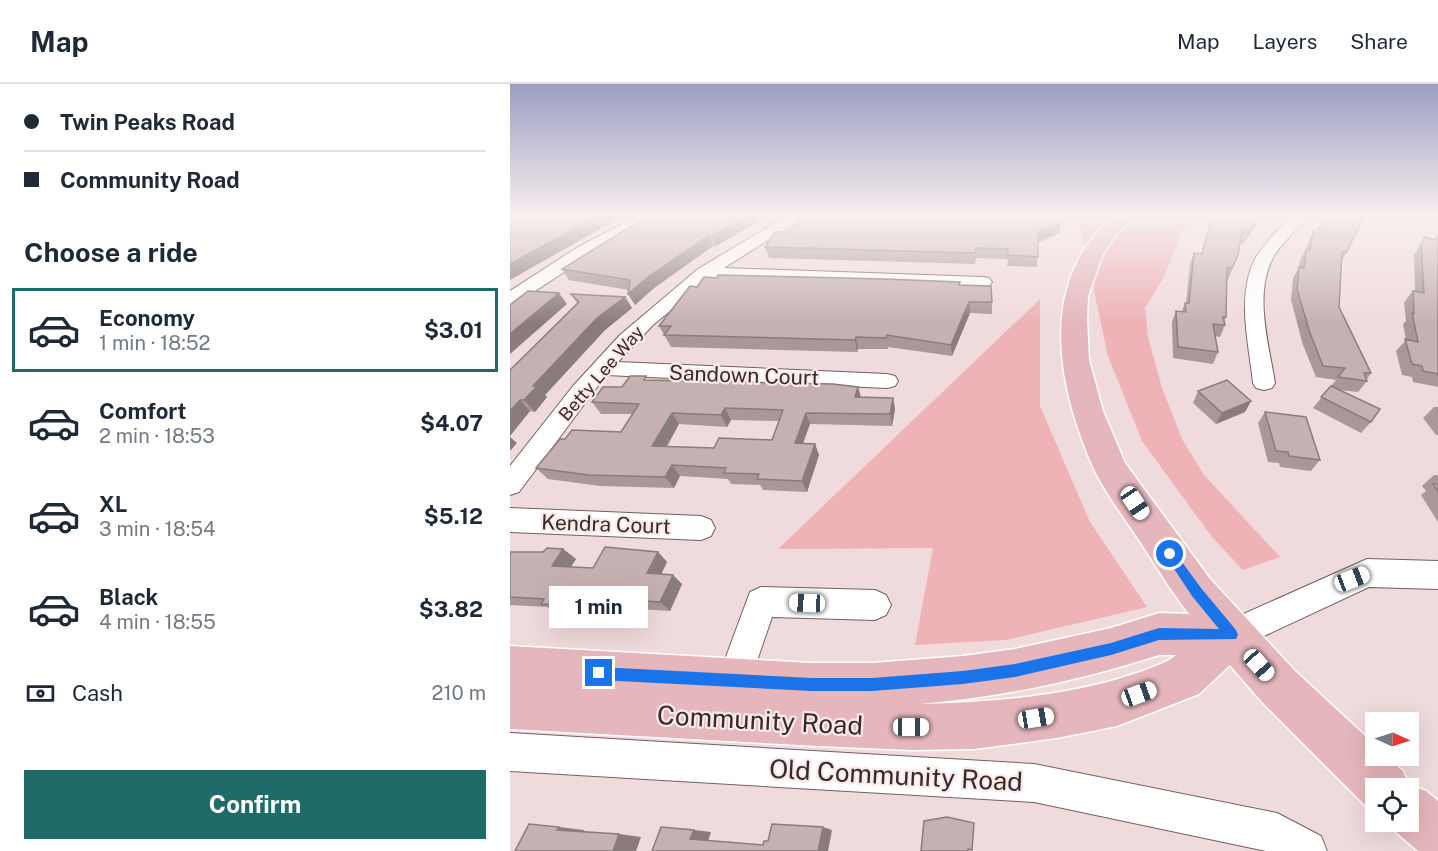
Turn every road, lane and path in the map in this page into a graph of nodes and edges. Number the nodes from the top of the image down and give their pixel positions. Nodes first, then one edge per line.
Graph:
1 (581, 253) edge
2 (734, 253) edge
3 (1093, 253) edge
4 (1269, 253) edge
5 (704, 273) junction
6 (983, 282) dead end
7 (510, 299) edge
8 (601, 368) junction
9 (887, 381) dead end
10 (1264, 383) dead end
11 (510, 485) edge
12 (510, 520) edge
13 (701, 528) dead end
14 (1438, 575) edge
15 (875, 605) dead end
16 (1232, 635) junction
17 (510, 668) edge
18 (734, 681) junction
19 (510, 706) edge
20 (510, 752) edge
21 (1374, 778) edge
22 (1419, 818) edge
23 (1438, 834) edge
24 (1288, 845) edge

1 - 7 street
2 - 5 street, Betty Lee Way
3 - 16 main road
4 - 10 street
5 - 6 street
5 - 8 street, Betty Lee Way
8 - 9 street, Sandown Court
8 - 11 street, Betty Lee Way
12 - 13 street, Kendra Court
14 - 16 street
15 - 18 street
16 - 18 main road, Community Road
16 - 19 main road, Community Road
16 - 21 main road
17 - 18 main road, Community Road
20 - 24 street, Old Community Road
22 - 23 main road

